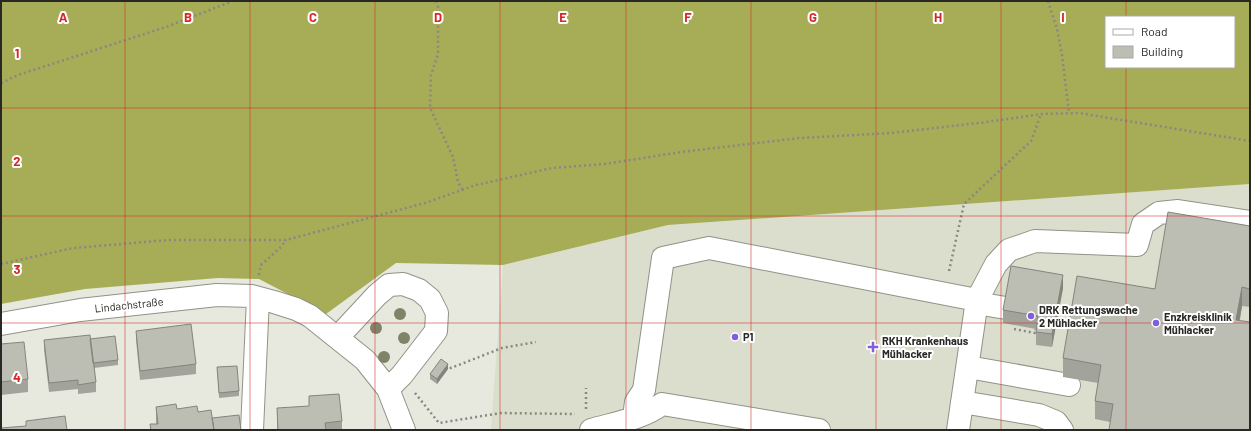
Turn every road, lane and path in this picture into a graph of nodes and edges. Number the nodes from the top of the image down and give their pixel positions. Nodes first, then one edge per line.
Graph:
1 (233, 1) edge
2 (436, 1) edge
3 (1048, 1) edge
4 (1, 83) edge
5 (1069, 113) junction
6 (1041, 114) junction
7 (1250, 141) edge
8 (463, 190) junction
9 (1250, 222) edge
10 (286, 240) junction
11 (1, 264) edge
12 (943, 293) junction
13 (979, 298) junction
14 (262, 299) junction
15 (1007, 301) edge
16 (1, 324) edge
17 (338, 338) junction
18 (536, 342) dead end
19 (424, 348) junction
20 (968, 367) junction
21 (395, 382) junction
22 (1069, 385) dead end
23 (962, 402) junction
24 (634, 417) junction
25 (596, 425) edge
26 (403, 429) edge
27 (252, 430) edge
28 (819, 430) edge
29 (958, 430) edge
30 (1062, 430) edge

1 - 4 path
2 - 8 path
3 - 5 path
5 - 6 path
5 - 7 path
6 - 8 path
6 - 12 path
8 - 10 path
9 - 13 street
10 - 11 path
10 - 14 path
12 - 13 street
12 - 24 street
13 - 15 street
13 - 20 street
14 - 16 street, Lindachstraße
14 - 17 street, Lindachstraße
14 - 27 street
17 - 19 street
17 - 21 street, Lindachstraße
18 - 19 path
19 - 21 street
20 - 22 street
20 - 23 street
21 - 25 path
21 - 26 street, Lindachstraße
23 - 29 street
23 - 30 street
24 - 25 street
24 - 28 street

